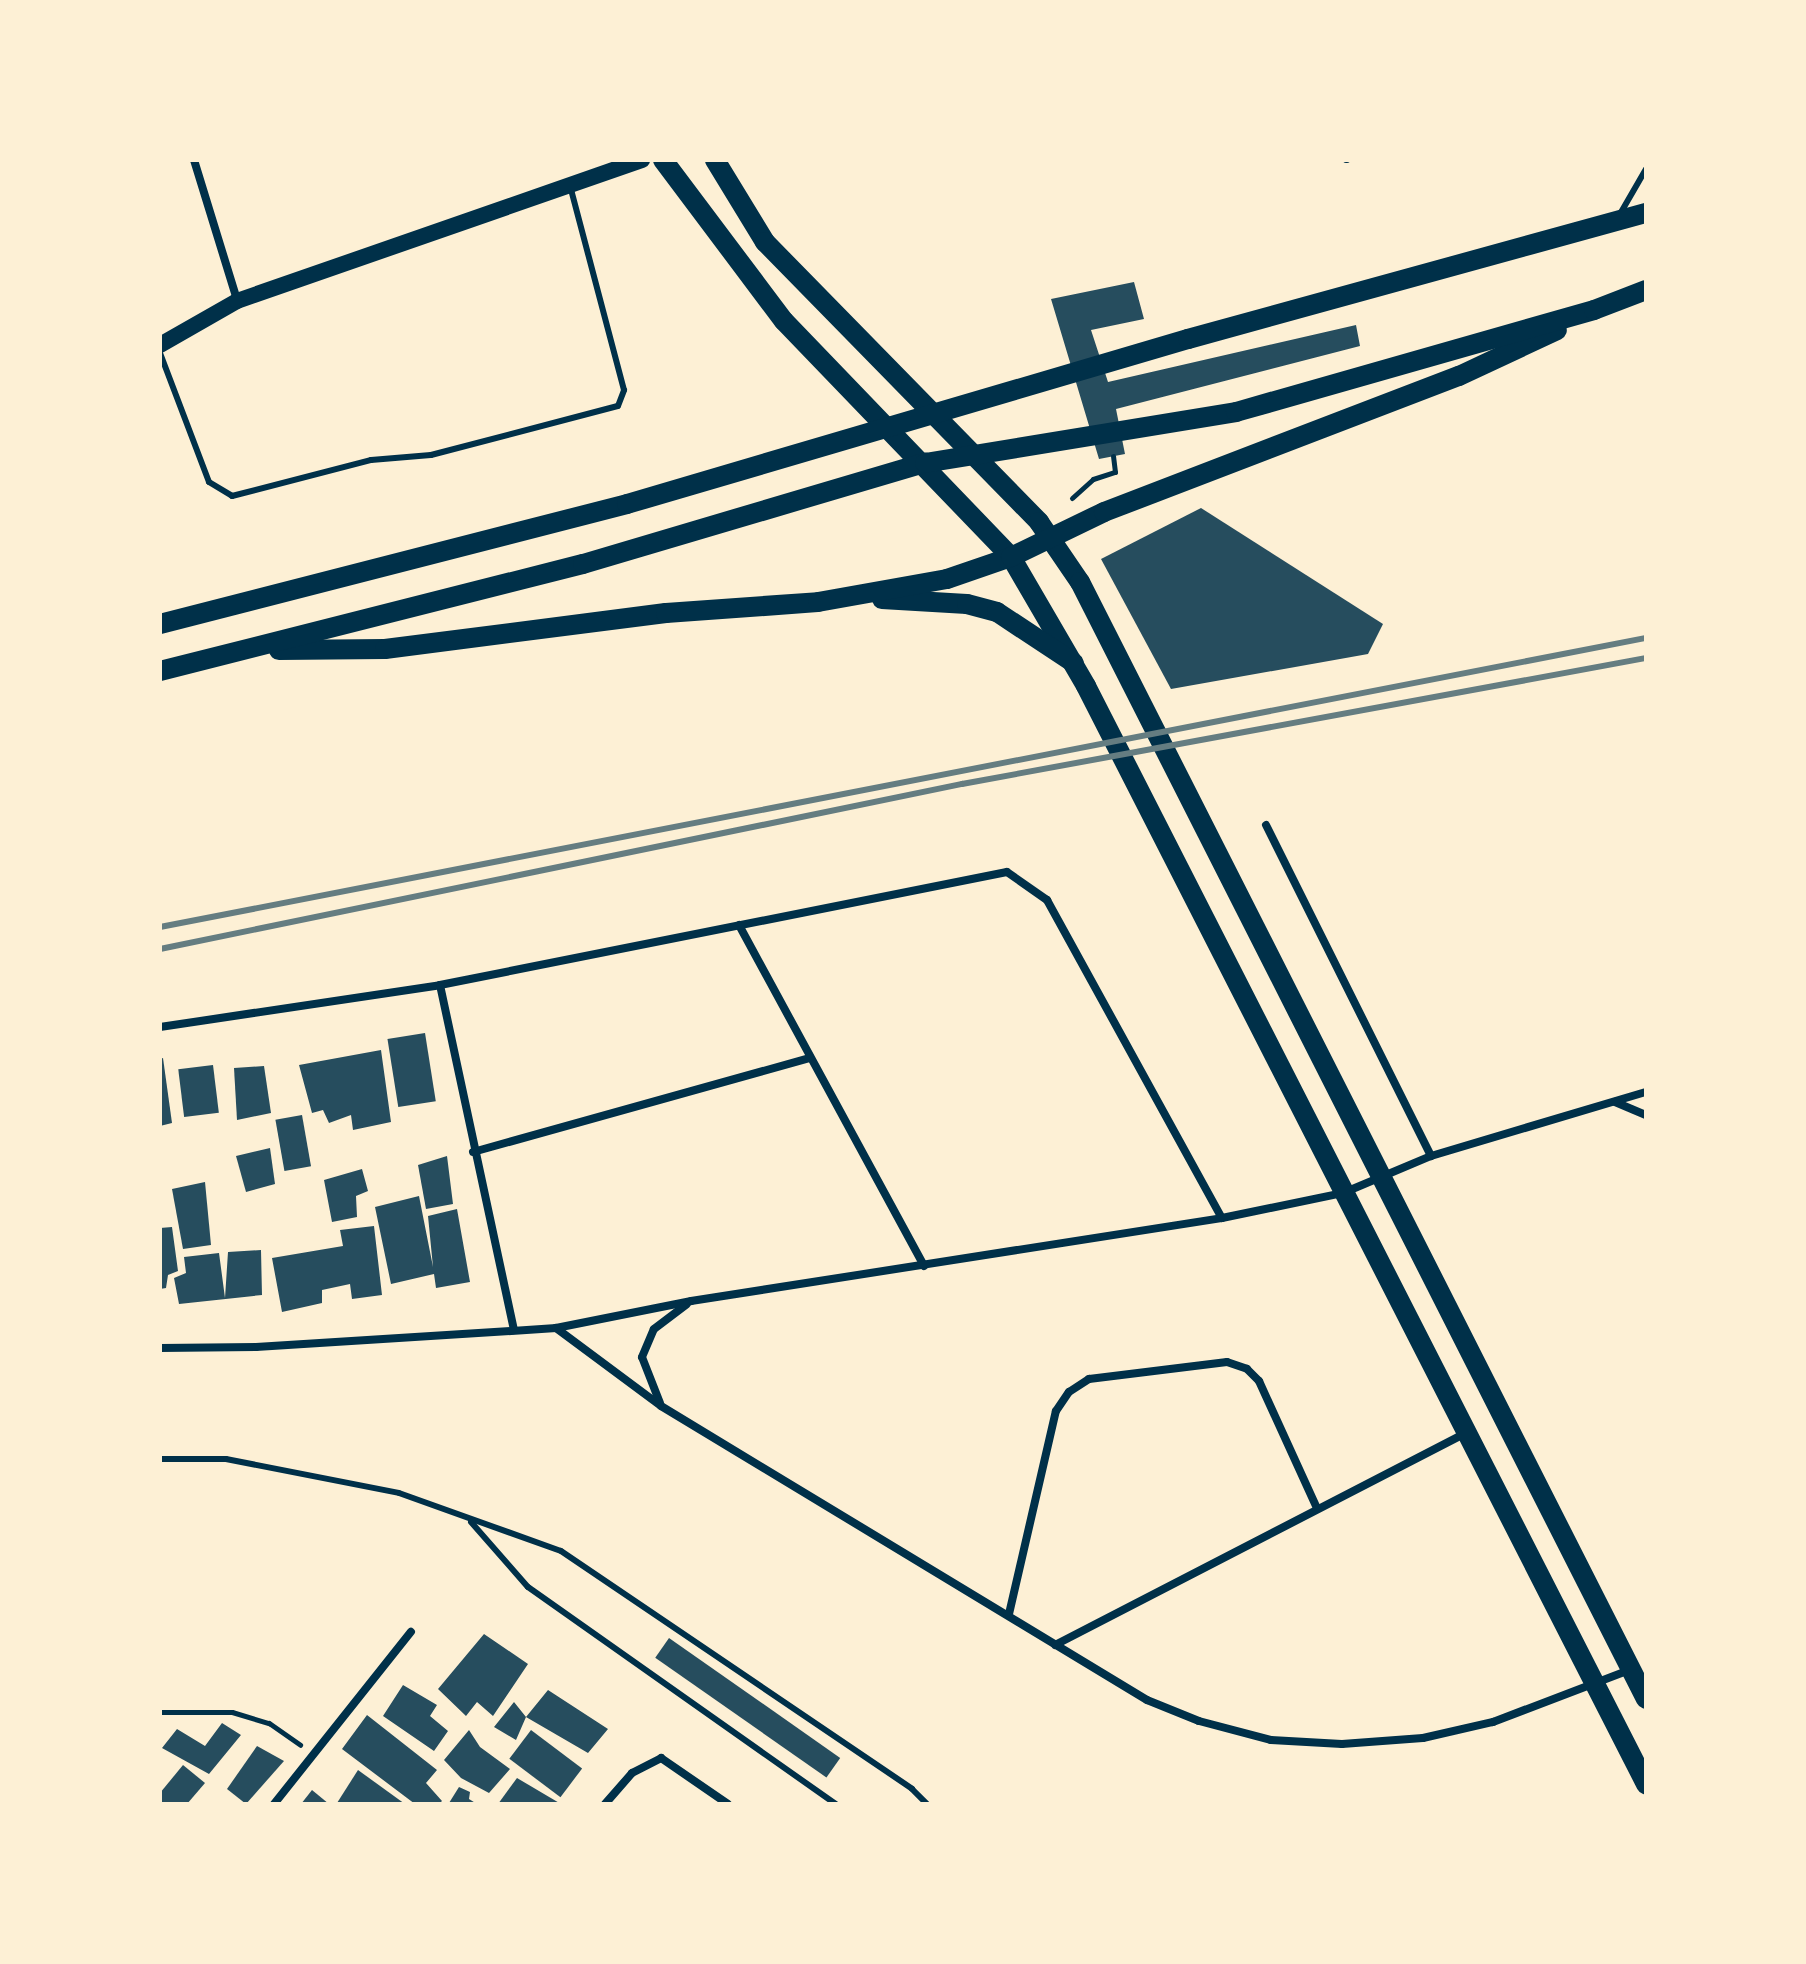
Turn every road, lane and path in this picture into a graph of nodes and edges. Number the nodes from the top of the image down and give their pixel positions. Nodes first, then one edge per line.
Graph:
1 (194, 160) edge
2 (642, 160) edge
3 (663, 160) edge
4 (715, 160) edge
5 (1646, 169) edge
6 (570, 185) junction
7 (1646, 213) edge
8 (1615, 224) junction
9 (1646, 290) edge
10 (237, 301) junction
11 (1594, 310) junction
12 (160, 345) edge
13 (160, 353) edge
14 (1113, 456) dead end
15 (1044, 530) junction
16 (1011, 557) junction
17 (818, 602) junction
18 (160, 624) edge
19 (247, 650) junction
20 (1074, 663) junction
21 (160, 671) edge
22 (1266, 825) dead end
23 (739, 925) junction
24 (440, 985) junction
25 (160, 1027) edge
26 (810, 1058) junction
27 (1646, 1092) edge
28 (1614, 1102) junction
29 (1646, 1115) edge
30 (473, 1152) junction
31 (1431, 1156) junction
32 (1381, 1174) junction
33 (1343, 1193) junction
34 (1222, 1218) junction
35 (924, 1266) junction
36 (691, 1301) junction
37 (556, 1328) junction
38 (514, 1330) junction
39 (160, 1348) edge
40 (661, 1406) junction
41 (1465, 1433) junction
42 (160, 1459) edge
43 (1317, 1508) junction
44 (468, 1520) junction
45 (1009, 1614) junction
46 (411, 1632) dead end
47 (1055, 1645) junction
48 (1631, 1670) junction
49 (1594, 1684) junction
50 (1646, 1699) edge
51 (160, 1712) edge
52 (314, 1754) junction
53 (1646, 1784) edge
54 (274, 1804) edge
55 (605, 1804) edge
56 (728, 1804) edge
57 (836, 1804) edge
58 (927, 1804) edge

1 - 10 street
2 - 6 main road
3 - 16 main road
4 - 15 main road
5 - 8 lane
6 - 10 main road
6 - 13 lane
7 - 8 main road
8 - 18 main road
9 - 11 main road
10 - 12 main road
11 - 15 main road
11 - 19 main road
14 - 15 path
15 - 16 main road
15 - 32 main road
16 - 17 main road
16 - 20 main road
17 - 19 main road
17 - 20 main road
19 - 21 main road
20 - 33 main road
22 - 31 street
23 - 24 street
23 - 26 street
23 - 34 street
24 - 25 street
24 - 30 street
26 - 30 street
26 - 35 street
27 - 28 street
28 - 29 street
28 - 31 street
30 - 38 street
31 - 32 street
32 - 33 street
32 - 48 main road
33 - 34 street
33 - 41 main road
34 - 35 street
35 - 36 street
36 - 37 street
36 - 40 street
37 - 38 street
37 - 40 street
38 - 39 street
40 - 45 street
41 - 43 street
41 - 49 main road
42 - 44 lane
43 - 45 street
43 - 47 street
44 - 57 lane
44 - 58 lane
45 - 47 street
46 - 52 street
47 - 49 street
48 - 49 street
48 - 50 main road
49 - 53 main road
51 - 52 path
52 - 54 street
55 - 56 street

